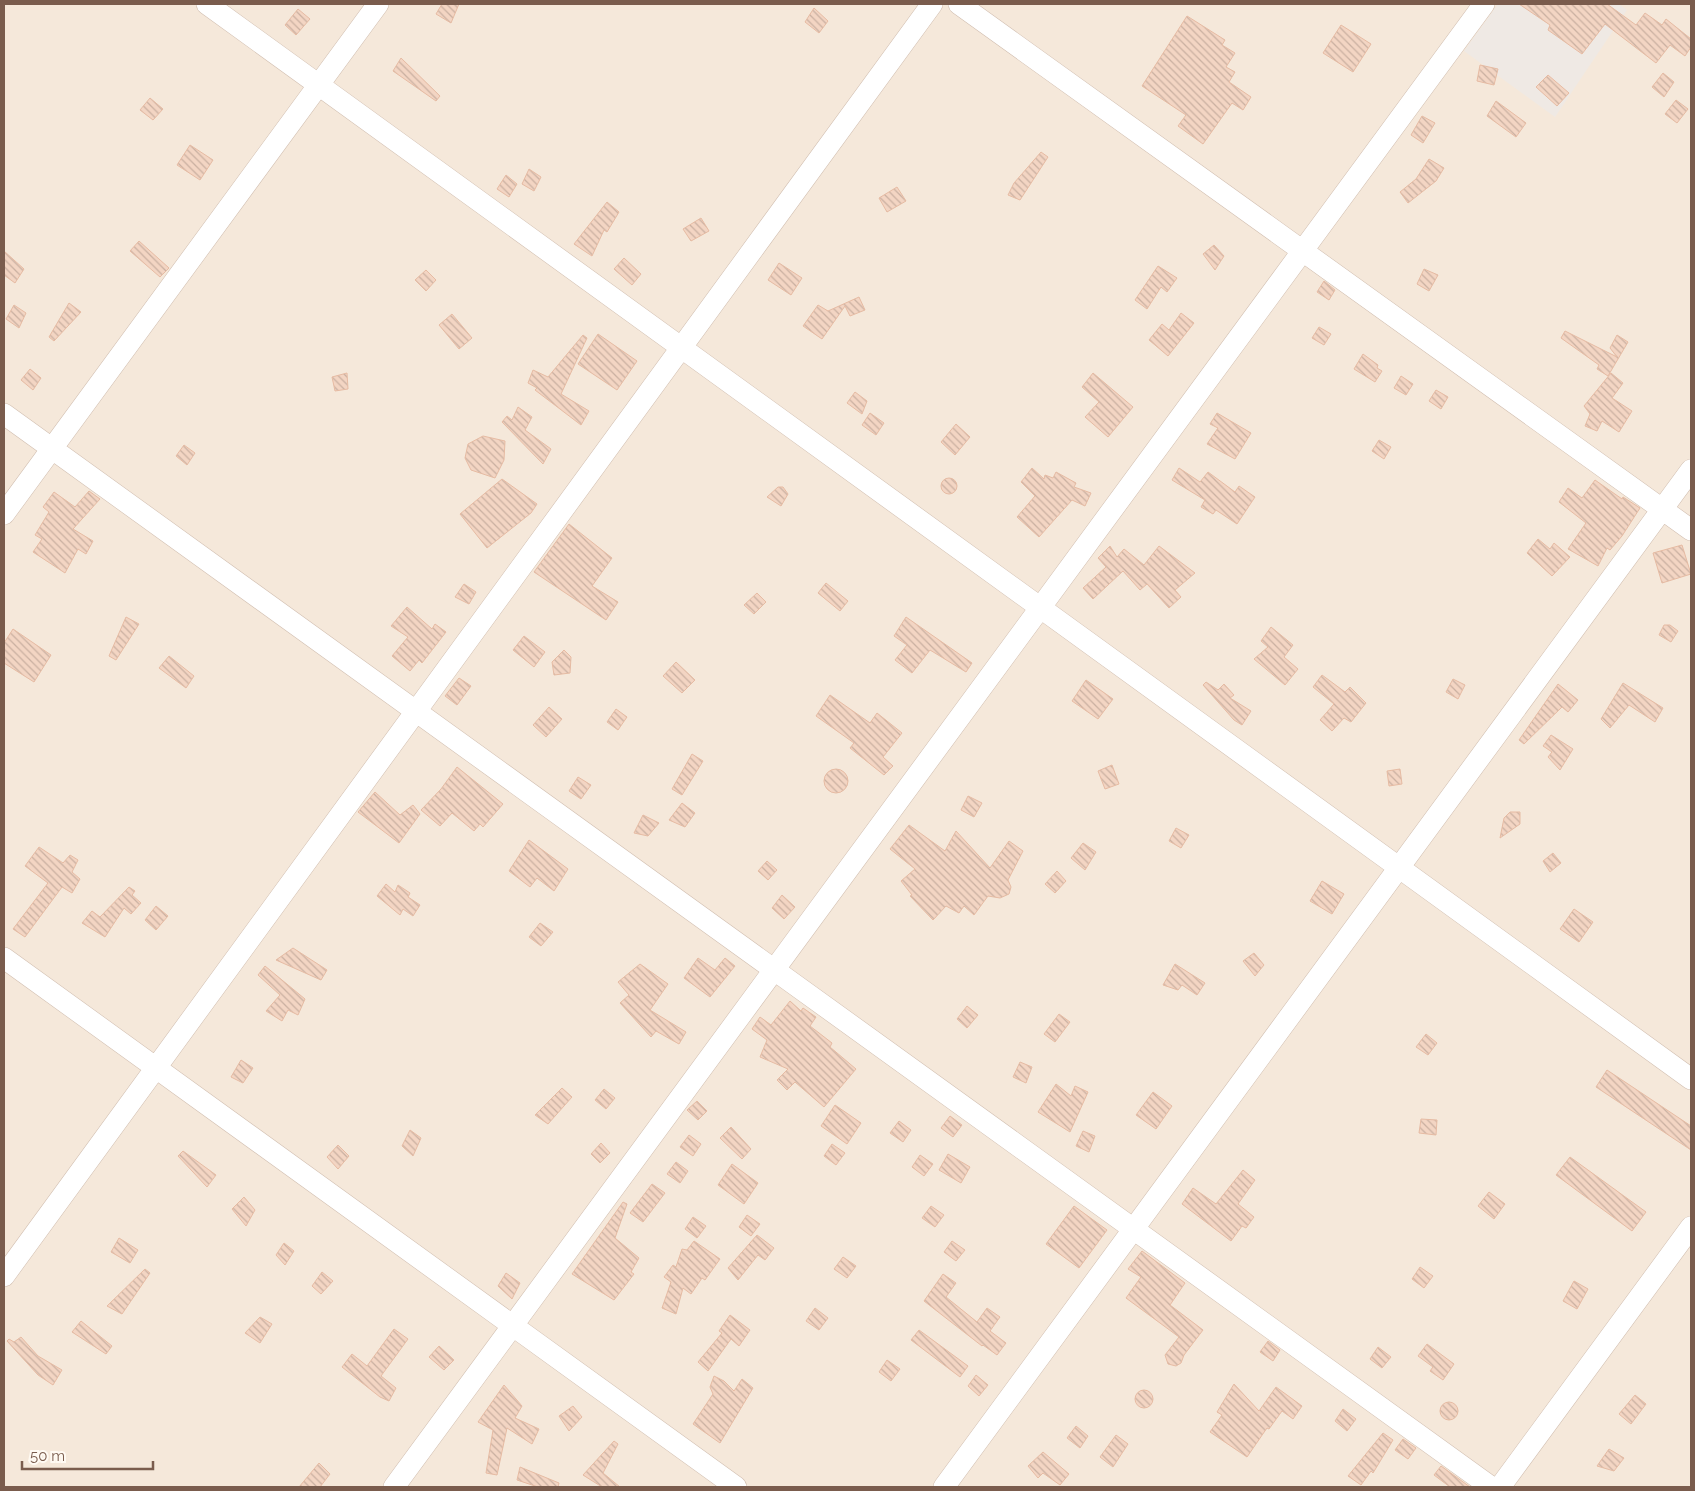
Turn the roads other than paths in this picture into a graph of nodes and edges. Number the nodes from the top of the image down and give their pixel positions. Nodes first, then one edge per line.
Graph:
1 (207, 4) edge
2 (378, 4) edge
3 (932, 4) edge
4 (959, 4) edge
5 (1484, 4) edge
6 (318, 86) junction
7 (1303, 251) junction
8 (681, 348) junction
9 (4, 414) edge
10 (52, 448) junction
11 (1691, 470) edge
12 (1662, 509) junction
13 (4, 514) edge
14 (1691, 530) edge
15 (1040, 608) junction
16 (416, 711) junction
17 (1399, 867) junction
18 (4, 958) edge
19 (774, 970) junction
20 (156, 1068) junction
21 (1691, 1079) edge
22 (1691, 1227) edge
23 (1133, 1229) junction
24 (4, 1276) edge
25 (513, 1326) junction
26 (394, 1487) edge
27 (736, 1487) edge
28 (944, 1487) edge
29 (1491, 1487) edge
30 (1500, 1487) edge

1 - 6 street
2 - 6 street
3 - 8 street
4 - 7 street
5 - 7 street
6 - 8 street
6 - 10 street
7 - 12 street
7 - 15 street
8 - 15 street
8 - 16 street
9 - 10 street
10 - 13 street
10 - 16 street
11 - 12 street
12 - 14 street
12 - 17 street
15 - 17 street
15 - 19 street
16 - 19 street
16 - 20 street
17 - 21 street
17 - 23 street
18 - 20 street
19 - 23 street
19 - 25 street
20 - 24 street
20 - 25 street
22 - 30 street
23 - 28 street
23 - 29 street
25 - 26 street
25 - 27 street

